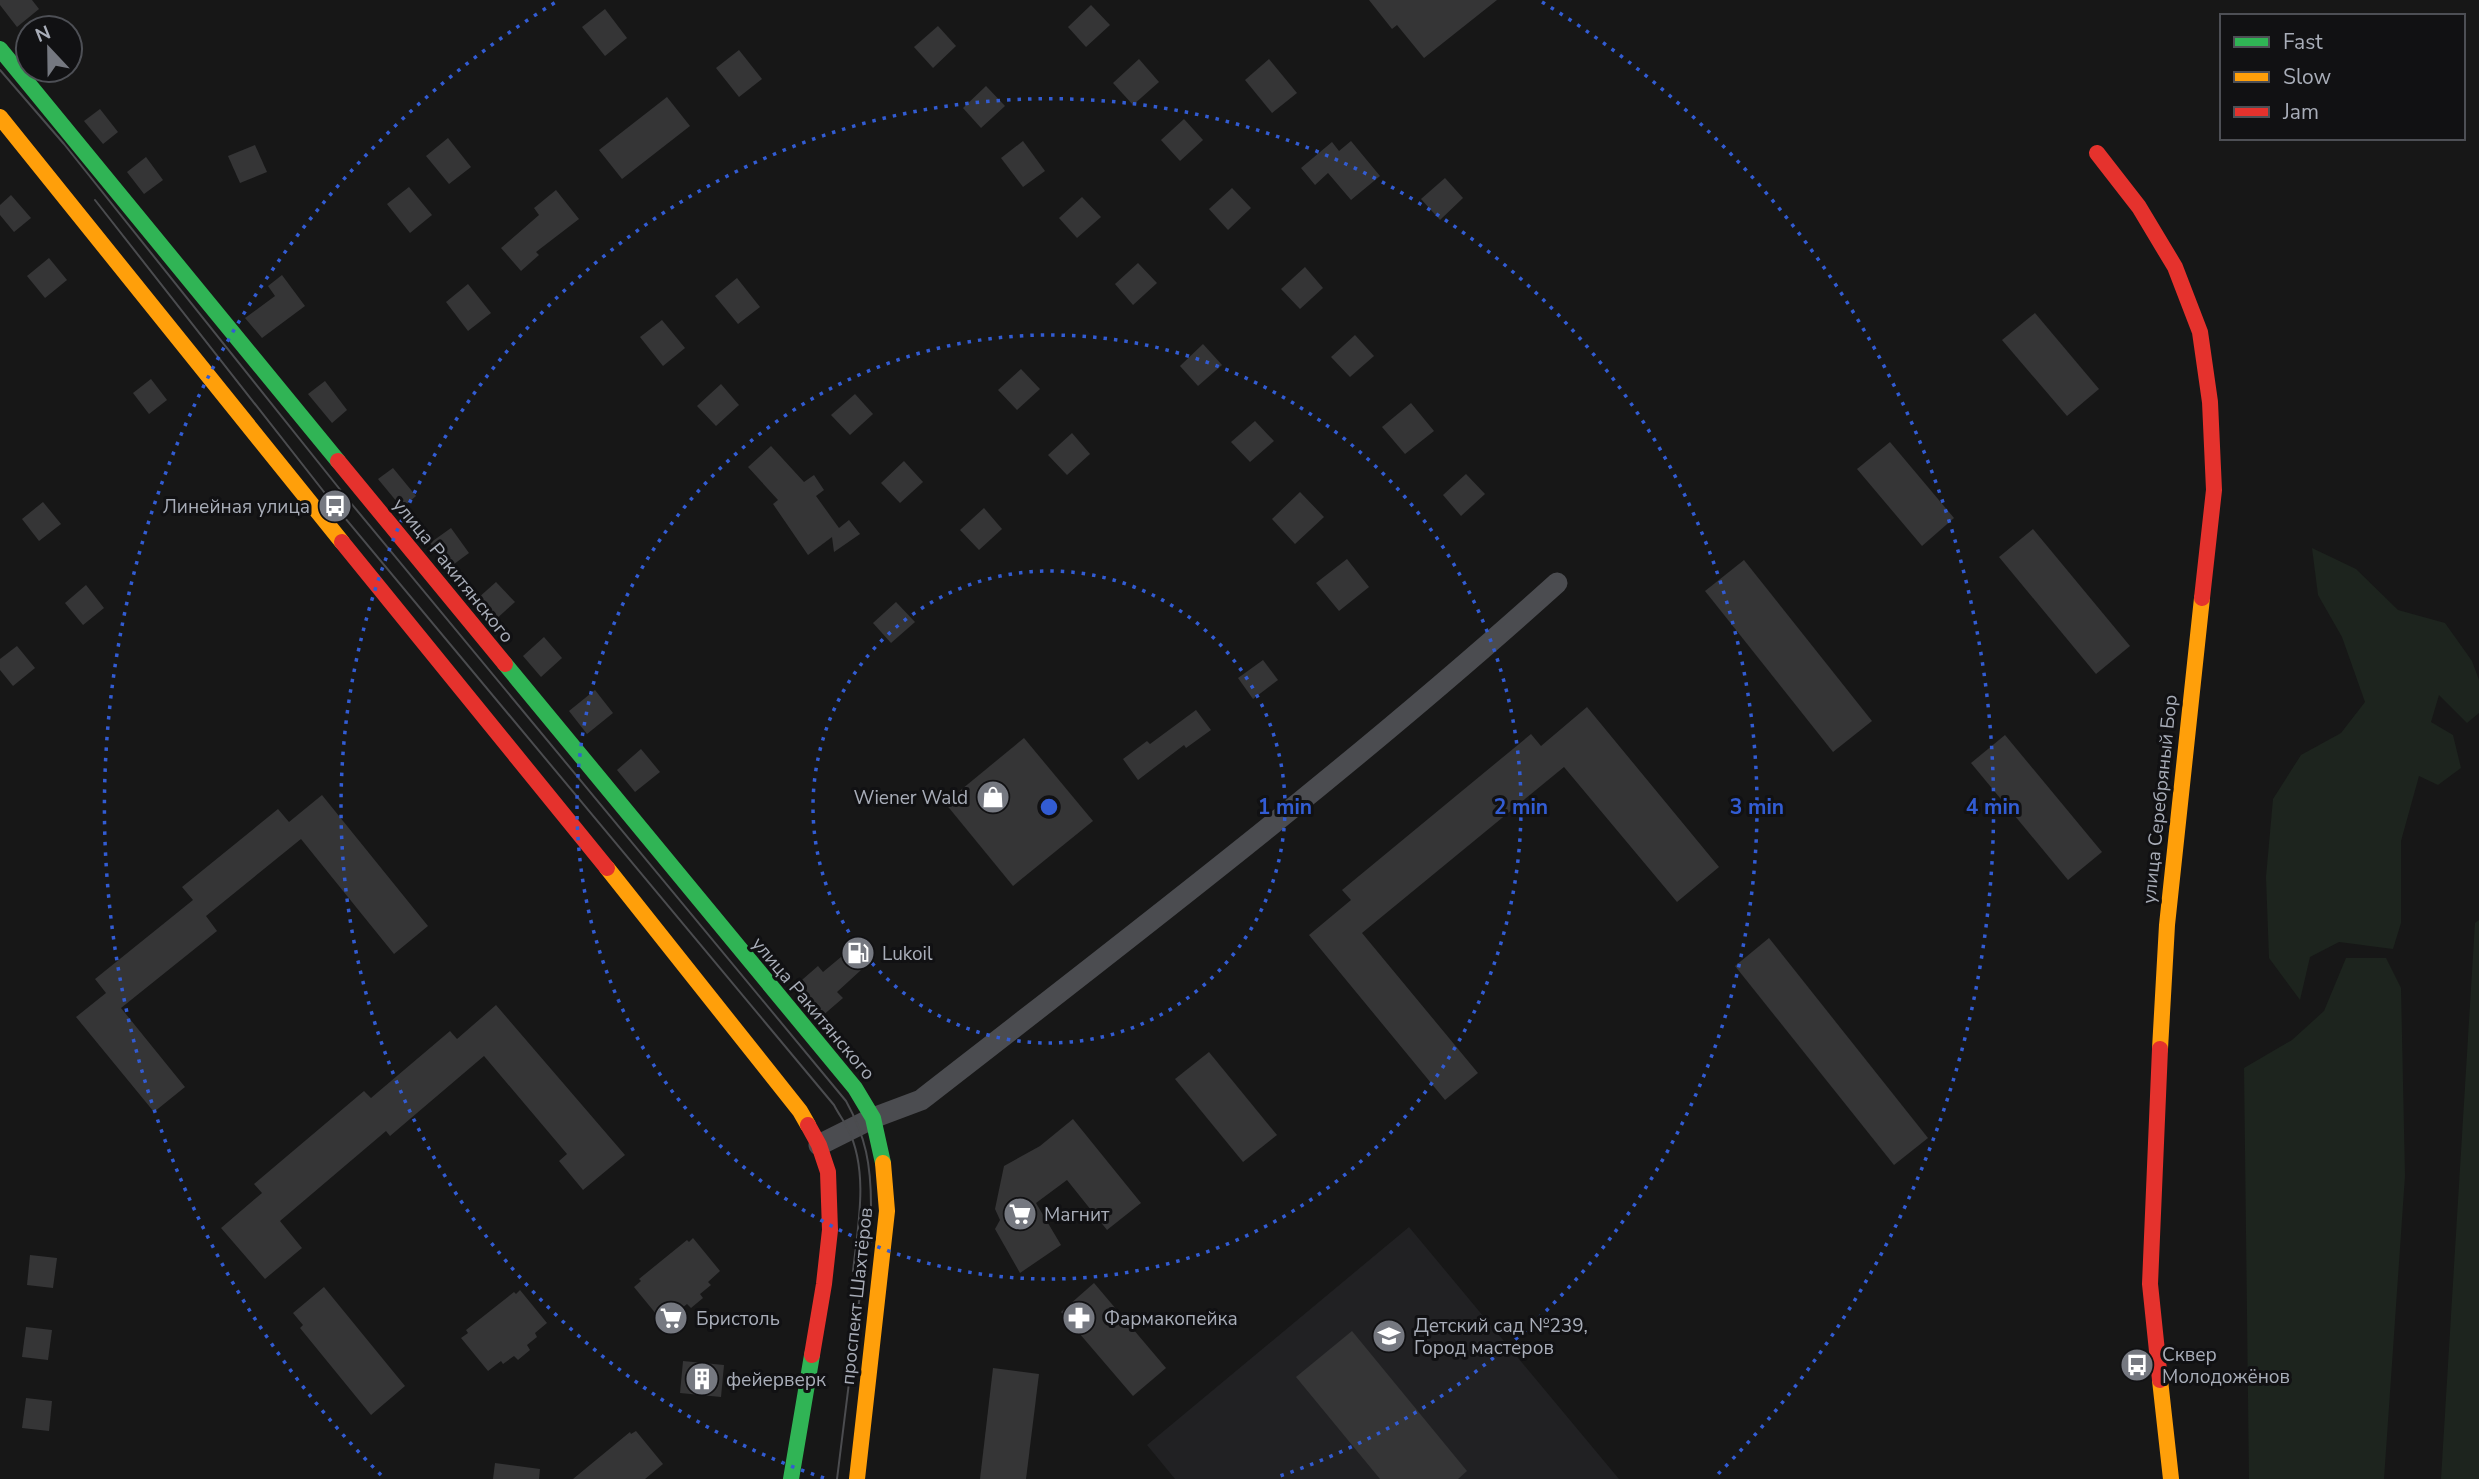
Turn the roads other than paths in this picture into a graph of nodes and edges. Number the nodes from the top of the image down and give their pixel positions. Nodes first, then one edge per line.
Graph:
1 (0, 49) edge
2 (0, 117) edge
3 (2097, 153) dead end
4 (1557, 583) dead end
5 (873, 1118) junction
6 (819, 1144) junction
7 (792, 1479) edge
8 (857, 1479) edge
9 (2171, 1479) edge

1 - 5 main road, улица Ракитянского
2 - 6 main road, проспект Шахтёров
3 - 9 main road, улица Серебряный Бор
4 - 5 street
5 - 6 street
5 - 8 main road, проспект Шахтёров
6 - 7 main road, проспект Шахтёров

